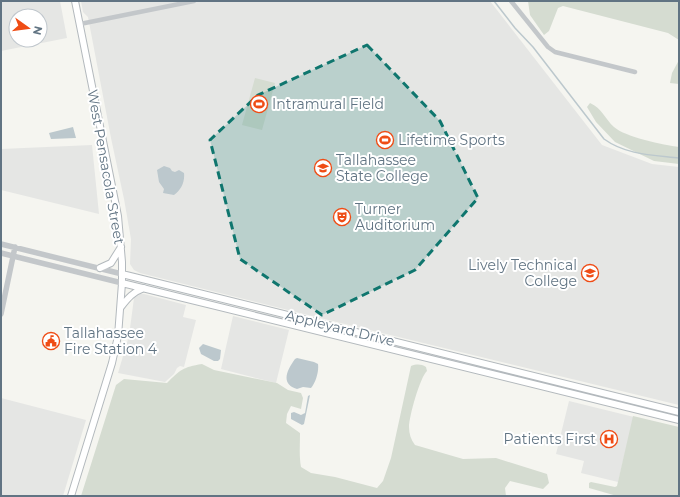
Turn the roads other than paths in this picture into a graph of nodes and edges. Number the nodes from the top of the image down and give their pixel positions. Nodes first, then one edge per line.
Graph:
1 (75, 1) edge
2 (194, 1) edge
3 (511, 1) edge
4 (80, 24) junction
5 (635, 72) dead end
6 (1, 244) edge
7 (15, 247) junction
8 (121, 247) junction
9 (1, 253) edge
10 (13, 256) junction
11 (100, 268) junction
12 (122, 274) junction
13 (122, 283) junction
14 (145, 288) junction
15 (233, 301) junction
16 (121, 307) junction
17 (235, 311) junction
18 (1, 314) edge
19 (296, 317) junction
20 (293, 325) junction
21 (384, 339) junction
22 (382, 347) junction
23 (481, 363) junction
24 (479, 371) junction
25 (588, 389) junction
26 (586, 397) junction
27 (679, 412) edge
28 (679, 420) edge
29 (72, 496) edge

1 - 4 main road, West Pensacola Street
2 - 4 street
3 - 5 street
4 - 8 main road, West Pensacola Street
6 - 7 street, Appleyard Drive
7 - 10 street
7 - 11 street, Appleyard Drive
8 - 11 main road
8 - 12 main road, West Pensacola Street
9 - 10 street, Appleyard Drive
10 - 13 street, Appleyard Drive
10 - 18 street
11 - 12 street, Appleyard Drive
12 - 13 main road, West Pensacola Street
12 - 15 main road, Appleyard Drive
13 - 14 main road, Appleyard Drive
13 - 16 main road, West Pensacola Street
14 - 16 main road
14 - 17 main road, Appleyard Drive
15 - 17 street
15 - 19 main road, Appleyard Drive
16 - 29 main road, West Pensacola Street
17 - 20 main road, Appleyard Drive
19 - 20 street
19 - 21 main road, Appleyard Drive
20 - 22 main road, Appleyard Drive
21 - 22 street
21 - 23 main road, Appleyard Drive
22 - 24 main road, Appleyard Drive
23 - 24 street
23 - 25 main road, Appleyard Drive
24 - 26 main road, Appleyard Drive
25 - 26 street
25 - 27 main road, Appleyard Drive
26 - 28 main road, Appleyard Drive

